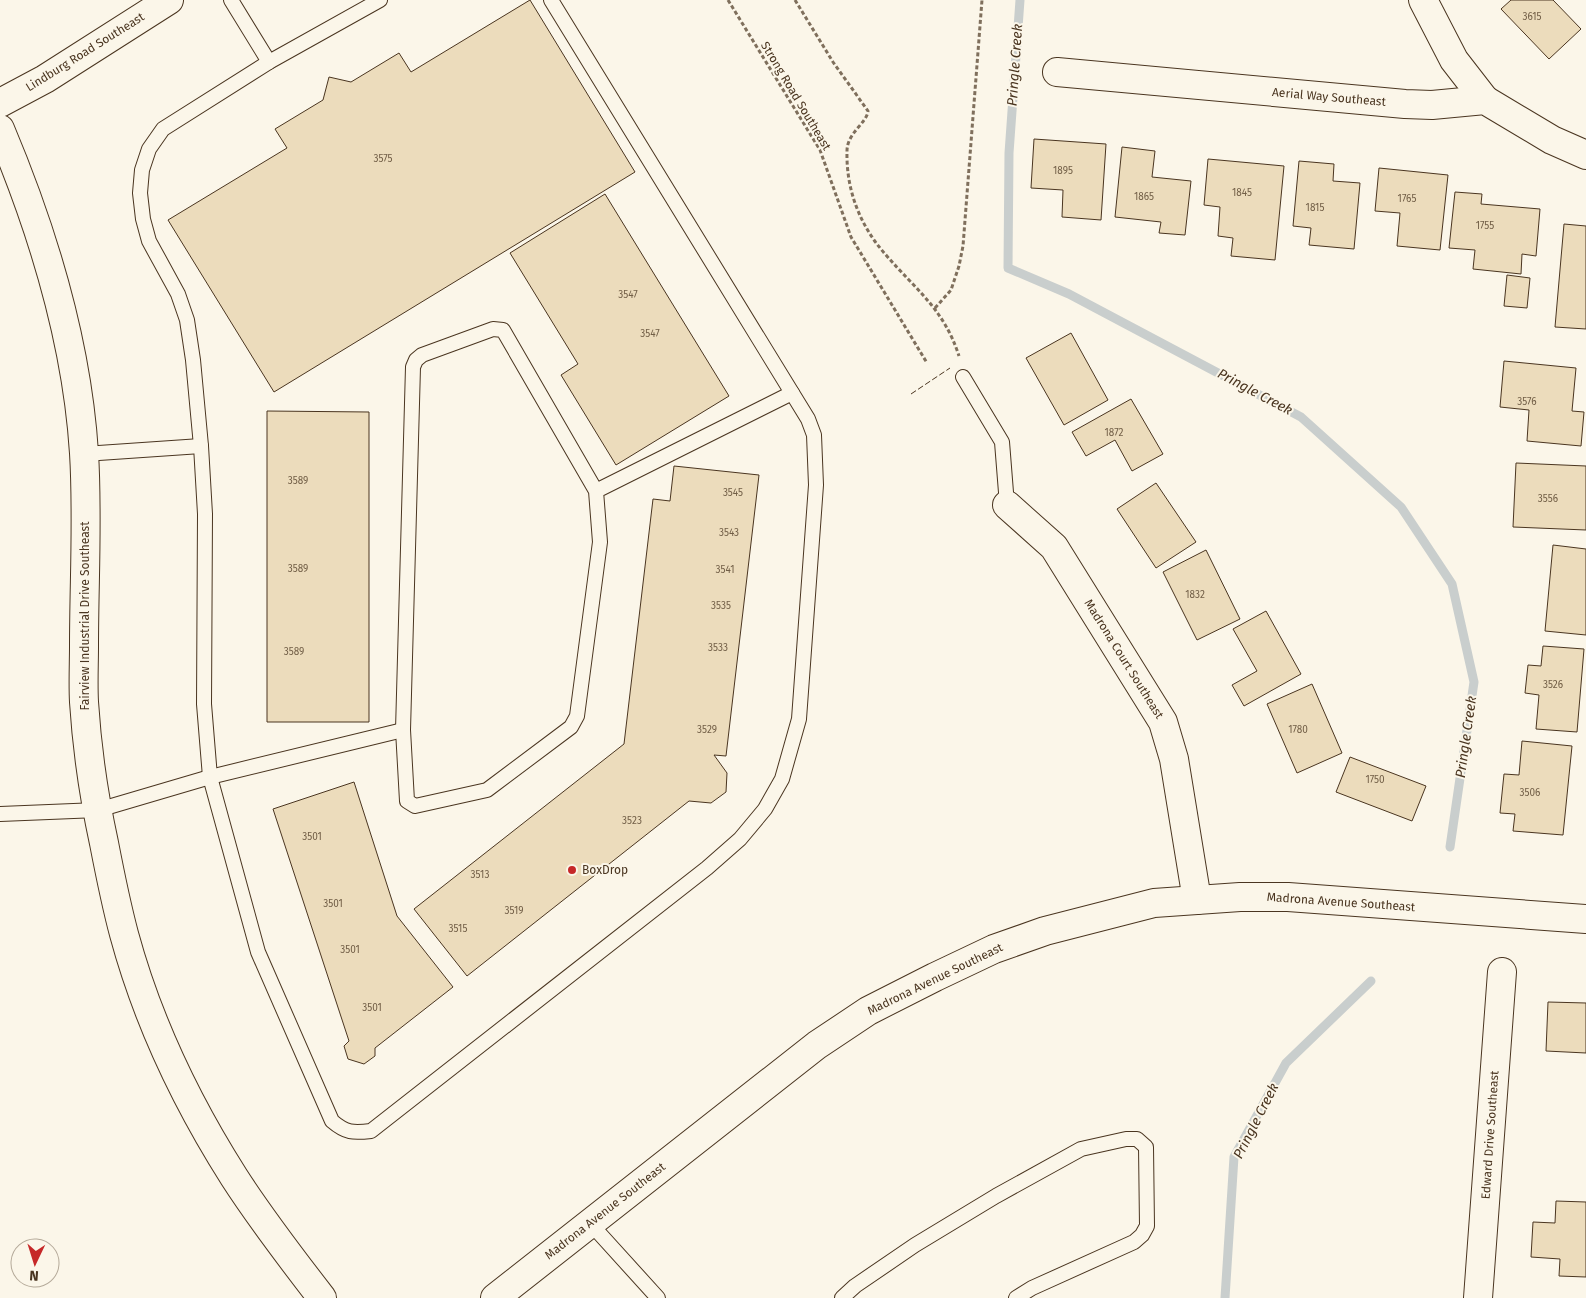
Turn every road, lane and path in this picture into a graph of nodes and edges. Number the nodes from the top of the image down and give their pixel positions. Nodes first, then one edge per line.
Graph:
1 (169, 0) edge
2 (231, 0) edge
3 (380, 0) edge
4 (552, 0) edge
5 (728, 0) edge
6 (795, 0) edge
7 (982, 0) edge
8 (1423, 0) edge
9 (269, 62) junction
10 (1057, 72) dead end
11 (1485, 100) junction
12 (0, 103) edge
13 (0, 130) edge
14 (1586, 155) edge
15 (935, 308) junction
16 (927, 363) dead end
17 (963, 377) joint
18 (792, 393) junction
19 (201, 446) junction
20 (84, 454) junction
21 (596, 491) junction
22 (1007, 505) joint
23 (403, 730) junction
24 (210, 777) junction
25 (98, 810) junction
26 (0, 814) edge
27 (1198, 900) junction
28 (1586, 919) edge
29 (1502, 972) dead end
30 (590, 1223) junction
31 (322, 1298) edge
32 (495, 1298) edge
33 (658, 1298) edge
34 (842, 1298) edge
35 (1016, 1298) edge
36 (1478, 1298) edge

1 - 12 main road, Lindburg Road Southeast
2 - 9 lane
3 - 9 lane
4 - 18 lane
5 - 16 path, Strong Road Southeast
6 - 15 path
7 - 15 path
8 - 11 main road
9 - 19 lane
10 - 11 main road, Aerial Way Southeast
11 - 14 main road
13 - 20 main road, Fairview Industrial Drive Southeast
15 - 17 path
17 - 22 lane
18 - 21 lane
18 - 24 lane
19 - 20 lane
19 - 24 lane
20 - 25 main road, Fairview Industrial Drive Southeast
21 - 23 lane
21 - 23 lane
22 - 27 main road, Madrona Court Southeast
23 - 24 lane
24 - 25 lane
25 - 26 lane
25 - 31 main road, Fairview Industrial Drive Southeast
27 - 28 main road, Madrona Avenue Southeast
27 - 30 main road, Madrona Avenue Southeast
29 - 36 main road, Edward Drive Southeast
30 - 32 main road, Madrona Avenue Southeast
30 - 33 lane
34 - 35 lane

